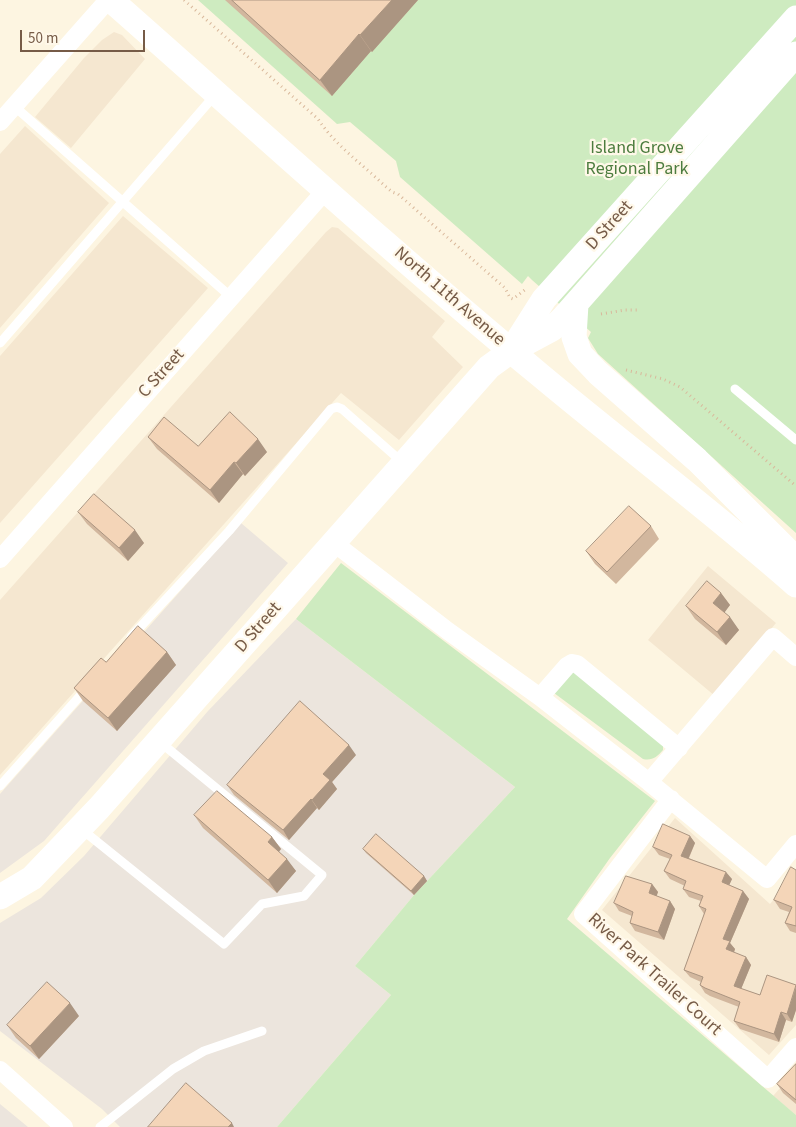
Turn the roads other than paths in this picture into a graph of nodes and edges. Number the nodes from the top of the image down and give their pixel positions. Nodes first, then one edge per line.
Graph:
1 (110, 0) edge
2 (796, 18) edge
3 (796, 54) edge
4 (217, 93) junction
5 (14, 106) junction
6 (0, 122) edge
7 (325, 191) junction
8 (122, 202) junction
9 (231, 297) junction
10 (576, 304) junction
11 (0, 343) edge
12 (511, 350) junction
13 (735, 389) dead end
14 (796, 440) edge
15 (404, 463) junction
16 (334, 544) junction
17 (0, 559) edge
18 (796, 562) edge
19 (796, 585) edge
20 (122, 648) edge
21 (796, 656) edge
22 (91, 684) edge
23 (540, 697) junction
24 (160, 741) junction
25 (679, 748) junction
26 (649, 782) junction
27 (0, 786) edge
28 (671, 799) junction
29 (80, 828) junction
30 (796, 844) edge
31 (0, 898) edge
32 (262, 1031) dead end
33 (796, 1047) edge
34 (0, 1070) edge
35 (64, 1127) edge
36 (100, 1127) edge

1 - 4 street, North 11th Avenue
1 - 5 street
2 - 12 street, D Street
3 - 10 street, D Street
4 - 7 street, North 11th Avenue
4 - 8 lane
5 - 6 street
5 - 8 lane
7 - 9 street, C Street
7 - 12 street, North 11th Avenue
8 - 9 lane
8 - 11 lane
9 - 17 street, C Street
10 - 12 street, D Street
10 - 18 street
12 - 15 street, D Street
12 - 19 street, North 11th Avenue
13 - 14 lane
15 - 16 street, D Street
15 - 20 lane
16 - 23 street
16 - 24 street, D Street
21 - 25 street
22 - 27 lane
23 - 25 street
23 - 26 street
24 - 29 street, D Street
24 - 29 lane
25 - 26 street
26 - 28 street
28 - 30 street
28 - 33 street, River Park Trailer Court
29 - 31 street, D Street
32 - 36 lane
34 - 35 street

